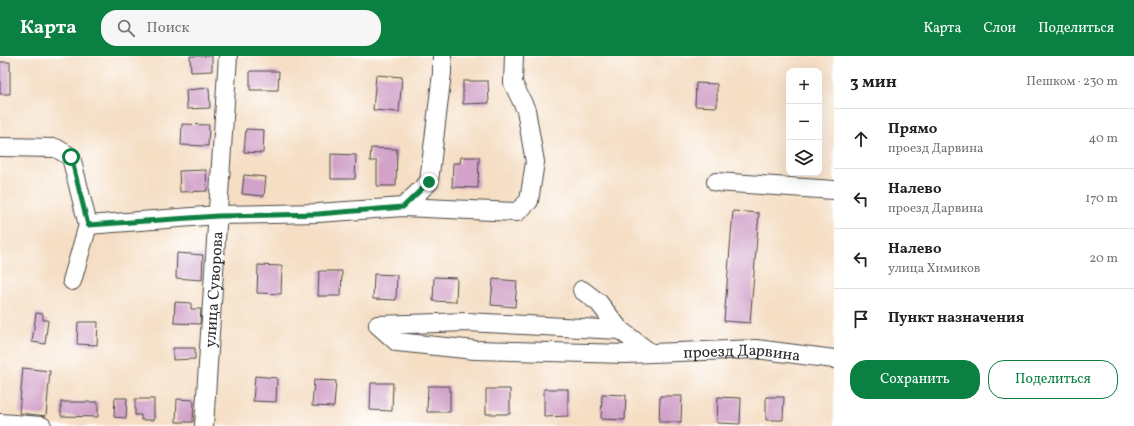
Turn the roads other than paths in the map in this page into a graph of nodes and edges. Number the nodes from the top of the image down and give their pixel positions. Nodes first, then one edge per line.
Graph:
1 (228, 56) edge
2 (442, 56) edge
3 (514, 56) edge
4 (0, 147) edge
5 (716, 182) dead end
6 (834, 190) edge
7 (403, 207) junction
8 (218, 216) junction
9 (88, 225) junction
10 (72, 281) dead end
11 (582, 290) dead end
12 (620, 330) junction
13 (649, 352) junction
14 (834, 358) edge
15 (0, 422) edge
16 (42, 426) edge
17 (204, 426) edge

1 - 8 street, улица Суворова
2 - 7 street
3 - 7 street
4 - 9 street
5 - 6 street
7 - 8 street
8 - 9 street
8 - 17 street, улица Суворова
9 - 10 street
11 - 12 street
12 - 13 street
12 - 13 street, проезд Дарвина
13 - 14 street, проезд Дарвина
15 - 16 street

